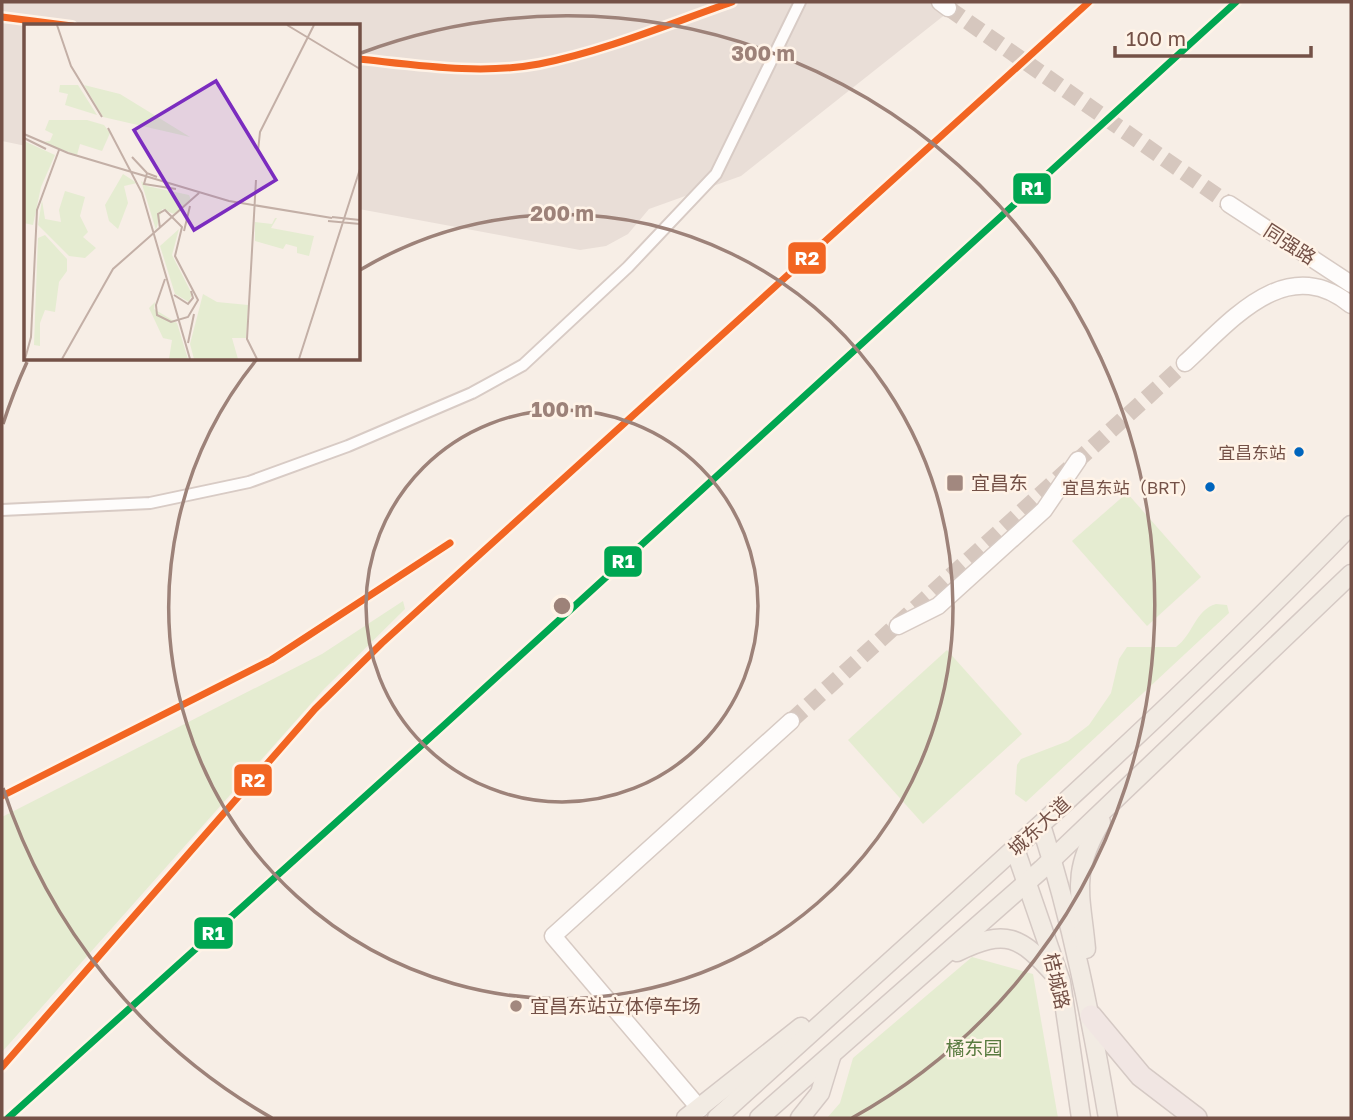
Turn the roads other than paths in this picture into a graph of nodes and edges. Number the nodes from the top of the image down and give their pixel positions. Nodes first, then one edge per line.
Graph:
1 (800, 2) edge
2 (1229, 204) tunnel mouth
3 (1351, 284) edge
4 (1351, 305) edge
5 (1185, 363) tunnel mouth
6 (1078, 460) dead end
7 (2, 510) edge
8 (1351, 525) edge
9 (1351, 574) edge
10 (898, 626) dead end
11 (791, 721) tunnel mouth
12 (1112, 802) junction
13 (1041, 825) junction
14 (1015, 849) junction
15 (1053, 859) junction
16 (1028, 881) junction
17 (955, 901) junction
18 (935, 963) junction
19 (1061, 982) junction
20 (1091, 1016) junction
21 (831, 1056) junction
22 (693, 1113) edge
23 (717, 1118) edge
24 (759, 1118) edge
25 (800, 1118) edge
26 (1081, 1118) edge
27 (1108, 1118) edge
28 (1196, 1118) edge

1 - 7 street
2 - 3 street, 同强路
4 - 5 street
6 - 10 street
8 - 13 main road, 城东大道
9 - 12 main road, 城东大道
11 - 22 street
12 - 15 main road, 城东大道
12 - 20 main road
13 - 14 main road, 城东大道
13 - 15 main road, 桔城路
14 - 16 main road, 桔城路
14 - 17 main road, 城东大道
15 - 16 main road, 城东大道
15 - 20 main road, 桔城路
16 - 18 main road, 城东大道
16 - 19 main road, 桔城路
17 - 22 main road
17 - 23 main road, 城东大道
18 - 19 main road
18 - 21 main road, 城东大道
19 - 26 main road, 桔城路
20 - 27 main road, 桔城路
20 - 28 highway
21 - 24 main road, 城东大道
21 - 25 main road

